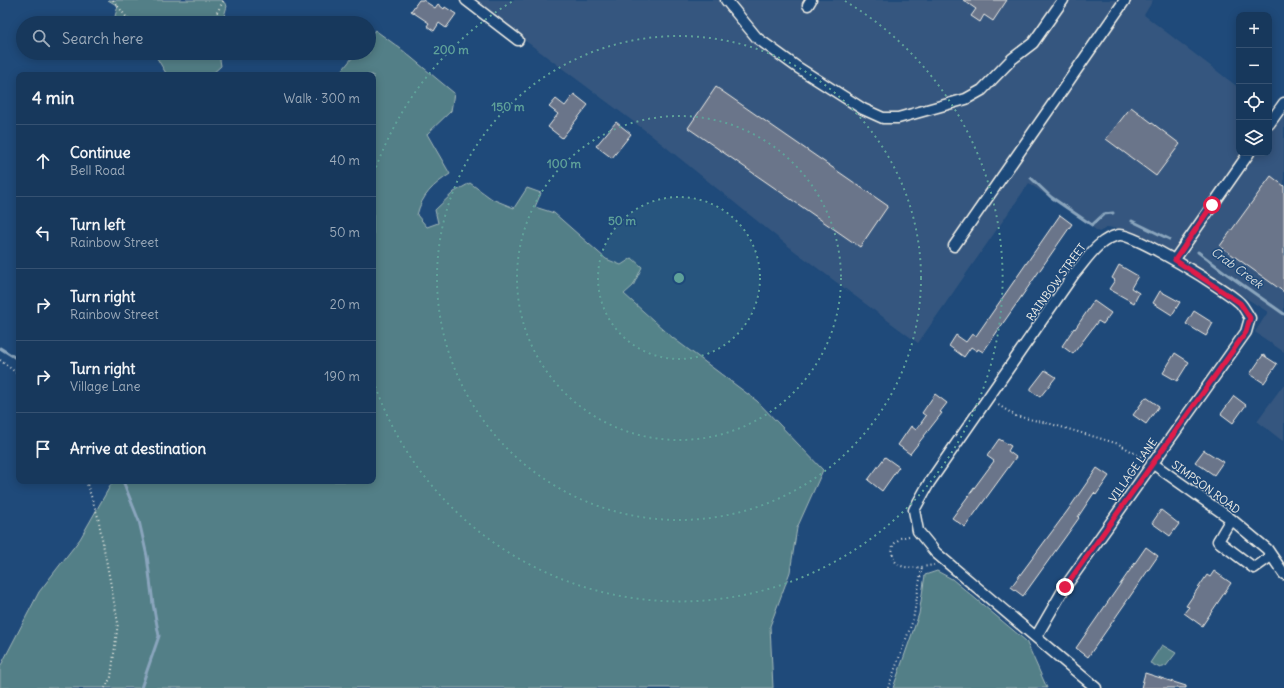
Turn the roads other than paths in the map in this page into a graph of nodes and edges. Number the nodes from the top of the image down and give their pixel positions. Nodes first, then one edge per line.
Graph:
1 (466, 0) edge
2 (726, 0) edge
3 (1063, 0) edge
4 (1125, 0) edge
5 (518, 40) dead end
6 (1283, 106) edge
7 (1272, 120) edge
8 (1247, 156) edge
9 (954, 246) dead end
10 (1175, 260) junction
11 (1250, 318) joint
12 (1152, 463) junction
13 (1231, 519) junction
14 (1271, 556) junction
15 (1284, 574) edge
16 (1036, 637) junction
17 (1096, 688) edge

1 - 5 street
2 - 3 street
4 - 9 street
6 - 7 street
8 - 10 street
10 - 11 street, RAINBOW STREET
10 - 16 street, RAINBOW STREET
11 - 12 street, VILLAGE LANE
12 - 13 street, SIMPSON ROAD
12 - 16 street, VILLAGE LANE
13 - 14 street, SIMPSON ROAD
13 - 14 street
14 - 15 street, SIMPSON ROAD
16 - 17 street

